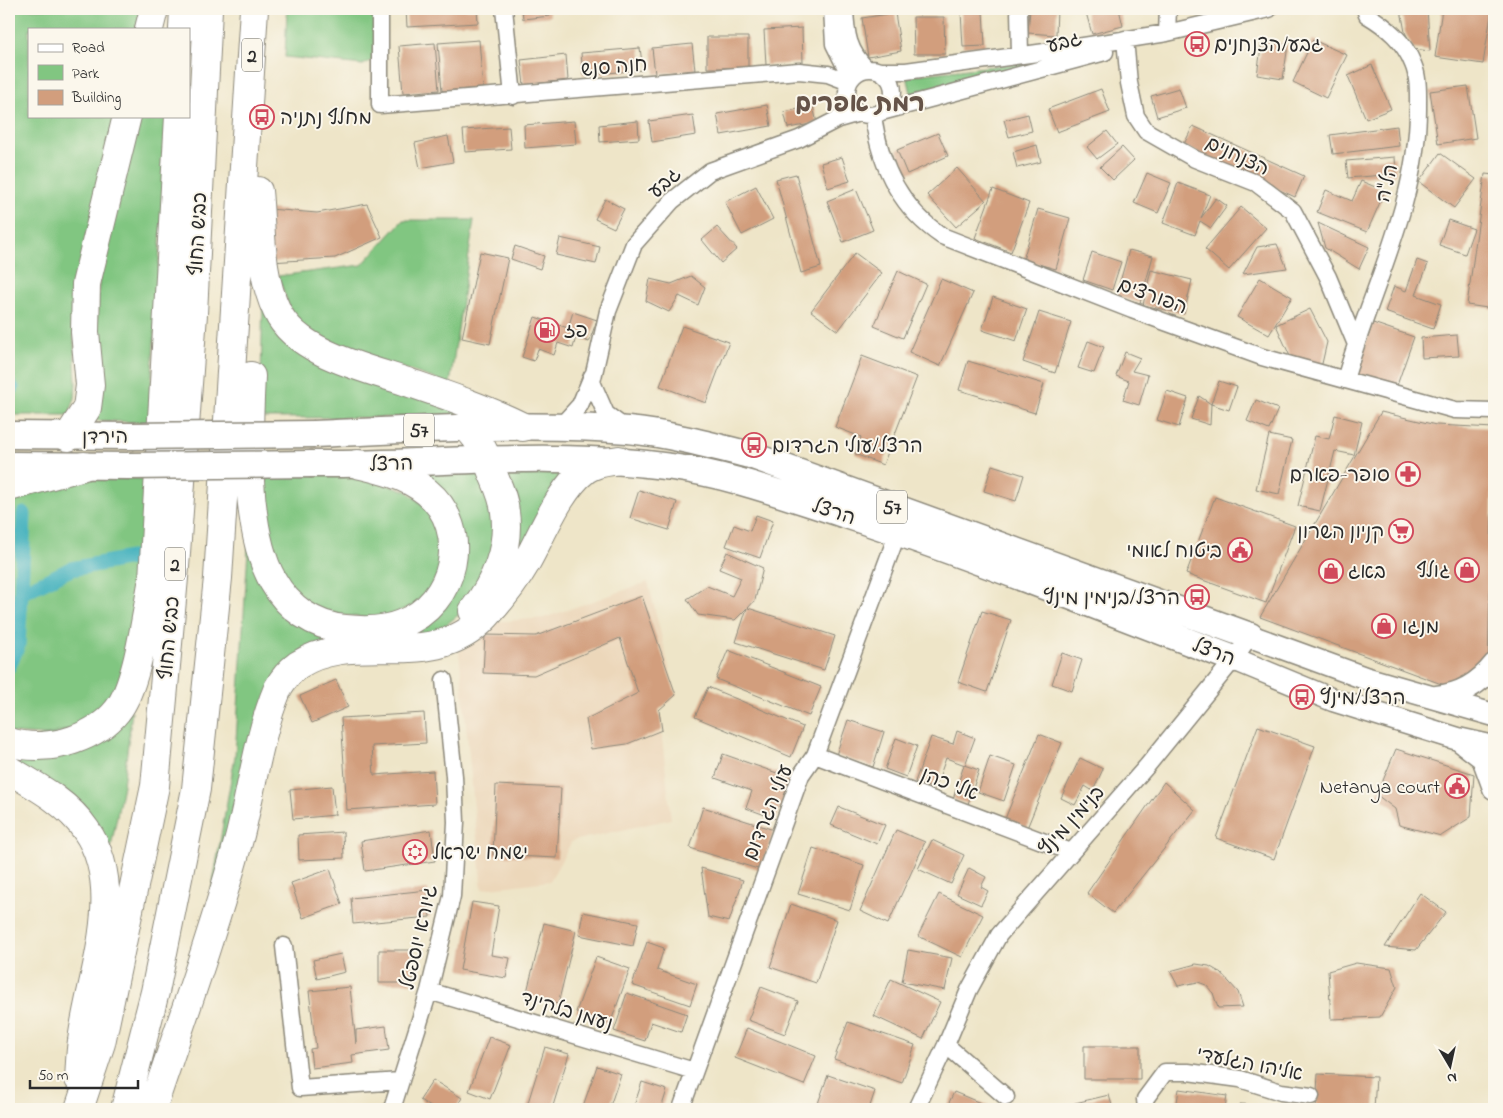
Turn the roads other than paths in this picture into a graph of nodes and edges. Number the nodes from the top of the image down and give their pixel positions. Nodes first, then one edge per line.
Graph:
1 (154, 9) edge
2 (184, 9) edge
3 (208, 9) edge
4 (254, 9) edge
5 (380, 9) edge
6 (504, 9) edge
7 (832, 9) edge
8 (846, 9) edge
9 (1019, 9) edge
10 (1168, 9) edge
11 (1269, 9) edge
12 (1365, 9) edge
13 (149, 28) edge
14 (183, 28) edge
15 (1167, 33) junction
16 (1125, 43) junction
17 (1020, 55) junction
18 (874, 70) junction
19 (850, 80) junction
20 (513, 96) junction
21 (249, 101) junction
22 (872, 113) junction
23 (127, 118) edge
24 (179, 118) edge
25 (260, 209) junction
26 (1356, 342) junction
27 (593, 374) junction
28 (1344, 380) junction
29 (1494, 411) edge
30 (523, 427) junction
31 (559, 428) junction
32 (468, 429) junction
33 (630, 430) junction
34 (9, 436) edge
35 (68, 436) junction
36 (201, 436) joint
37 (487, 459) junction
38 (619, 460) junction
39 (357, 464) junction
40 (9, 465) edge
41 (84, 466) junction
42 (199, 466) joint
43 (9, 487) edge
44 (898, 532) junction
45 (1250, 636) junction
46 (419, 649) junction
47 (1234, 659) junction
48 (1494, 665) edge
49 (444, 680) dead end
50 (1435, 697) junction
51 (1494, 715) edge
52 (1458, 739) junction
53 (9, 742) edge
54 (1494, 747) edge
55 (815, 755) junction
56 (9, 770) edge
57 (1494, 788) edge
58 (1071, 852) junction
59 (284, 946) dead end
60 (429, 991) junction
61 (946, 1046) junction
62 (694, 1071) junction
63 (400, 1081) junction
64 (1312, 1096) dead end
65 (1006, 1097) dead end
66 (78, 1109) edge
67 (125, 1109) edge
68 (152, 1109) edge
69 (392, 1109) edge
70 (681, 1109) edge
71 (916, 1109) edge
72 (1146, 1109) edge

1 - 13 highway
2 - 14 highway
3 - 66 highway, כביש החוף / 2
4 - 21 highway, 2
5 - 20 street, חנה סנש
6 - 20 street
7 - 19 street
8 - 18 street
9 - 17 street
10 - 15 street
11 - 15 street, גבע
12 - 26 street, הל"ה
15 - 16 street, גבע
16 - 17 street, גבע
16 - 22 street, גבע
16 - 26 street, הצנחנים
17 - 18 street, גבע
18 - 19 street
18 - 22 street
19 - 20 street, חנה סנש
19 - 22 street
21 - 25 highway
21 - 67 highway, 2
22 - 27 street, גבע
22 - 28 street, הפורצים
23 - 35 highway
24 - 53 highway
25 - 30 highway
25 - 39 highway
26 - 28 street, הל"ה
27 - 31 street, גבע
27 - 33 street, גבע
28 - 29 street, הפורצים
30 - 31 highway, הרצל / 57
30 - 32 highway, הרצל / 57
31 - 33 highway, הרצל / 57
32 - 36 highway, הרצל / 57, bridge
32 - 37 highway
33 - 45 highway, הרצל / 57
34 - 35 highway, הירדן / 57
35 - 36 highway, הירדן / 57, bridge
37 - 38 highway, הרצל / 57
37 - 39 highway, הרצל / 57
37 - 46 highway
38 - 44 highway, הרצל / 57
38 - 46 highway
39 - 42 highway, הרצל / 57, bridge
40 - 41 highway, הירדן / 57
41 - 42 highway, הירדן / 57, bridge
41 - 43 highway
44 - 47 highway, הרצל / 57
44 - 55 street, עולי הגרדום
45 - 47 street, בנימין מינץ
45 - 50 main road, הרצל
46 - 68 highway
47 - 52 main road, הרצל
47 - 58 street, בנימין מינץ
48 - 50 main road
49 - 60 street, גיורא יוספטל
50 - 51 main road, הרצל
52 - 54 main road, הרצל
52 - 57 main road
55 - 58 street, אלי כהן
55 - 62 street, עולי הגרדום
56 - 66 highway
58 - 61 street, בנימין מינץ
59 - 63 street
60 - 62 street, נעמן בלקינד
60 - 63 street, גיורא יוספטל
61 - 65 street
61 - 71 street, בנימין מינץ
62 - 70 street, עולי הגרדום
63 - 69 street, גיורא יוספטל
64 - 72 street, אליהו הגלעדי

